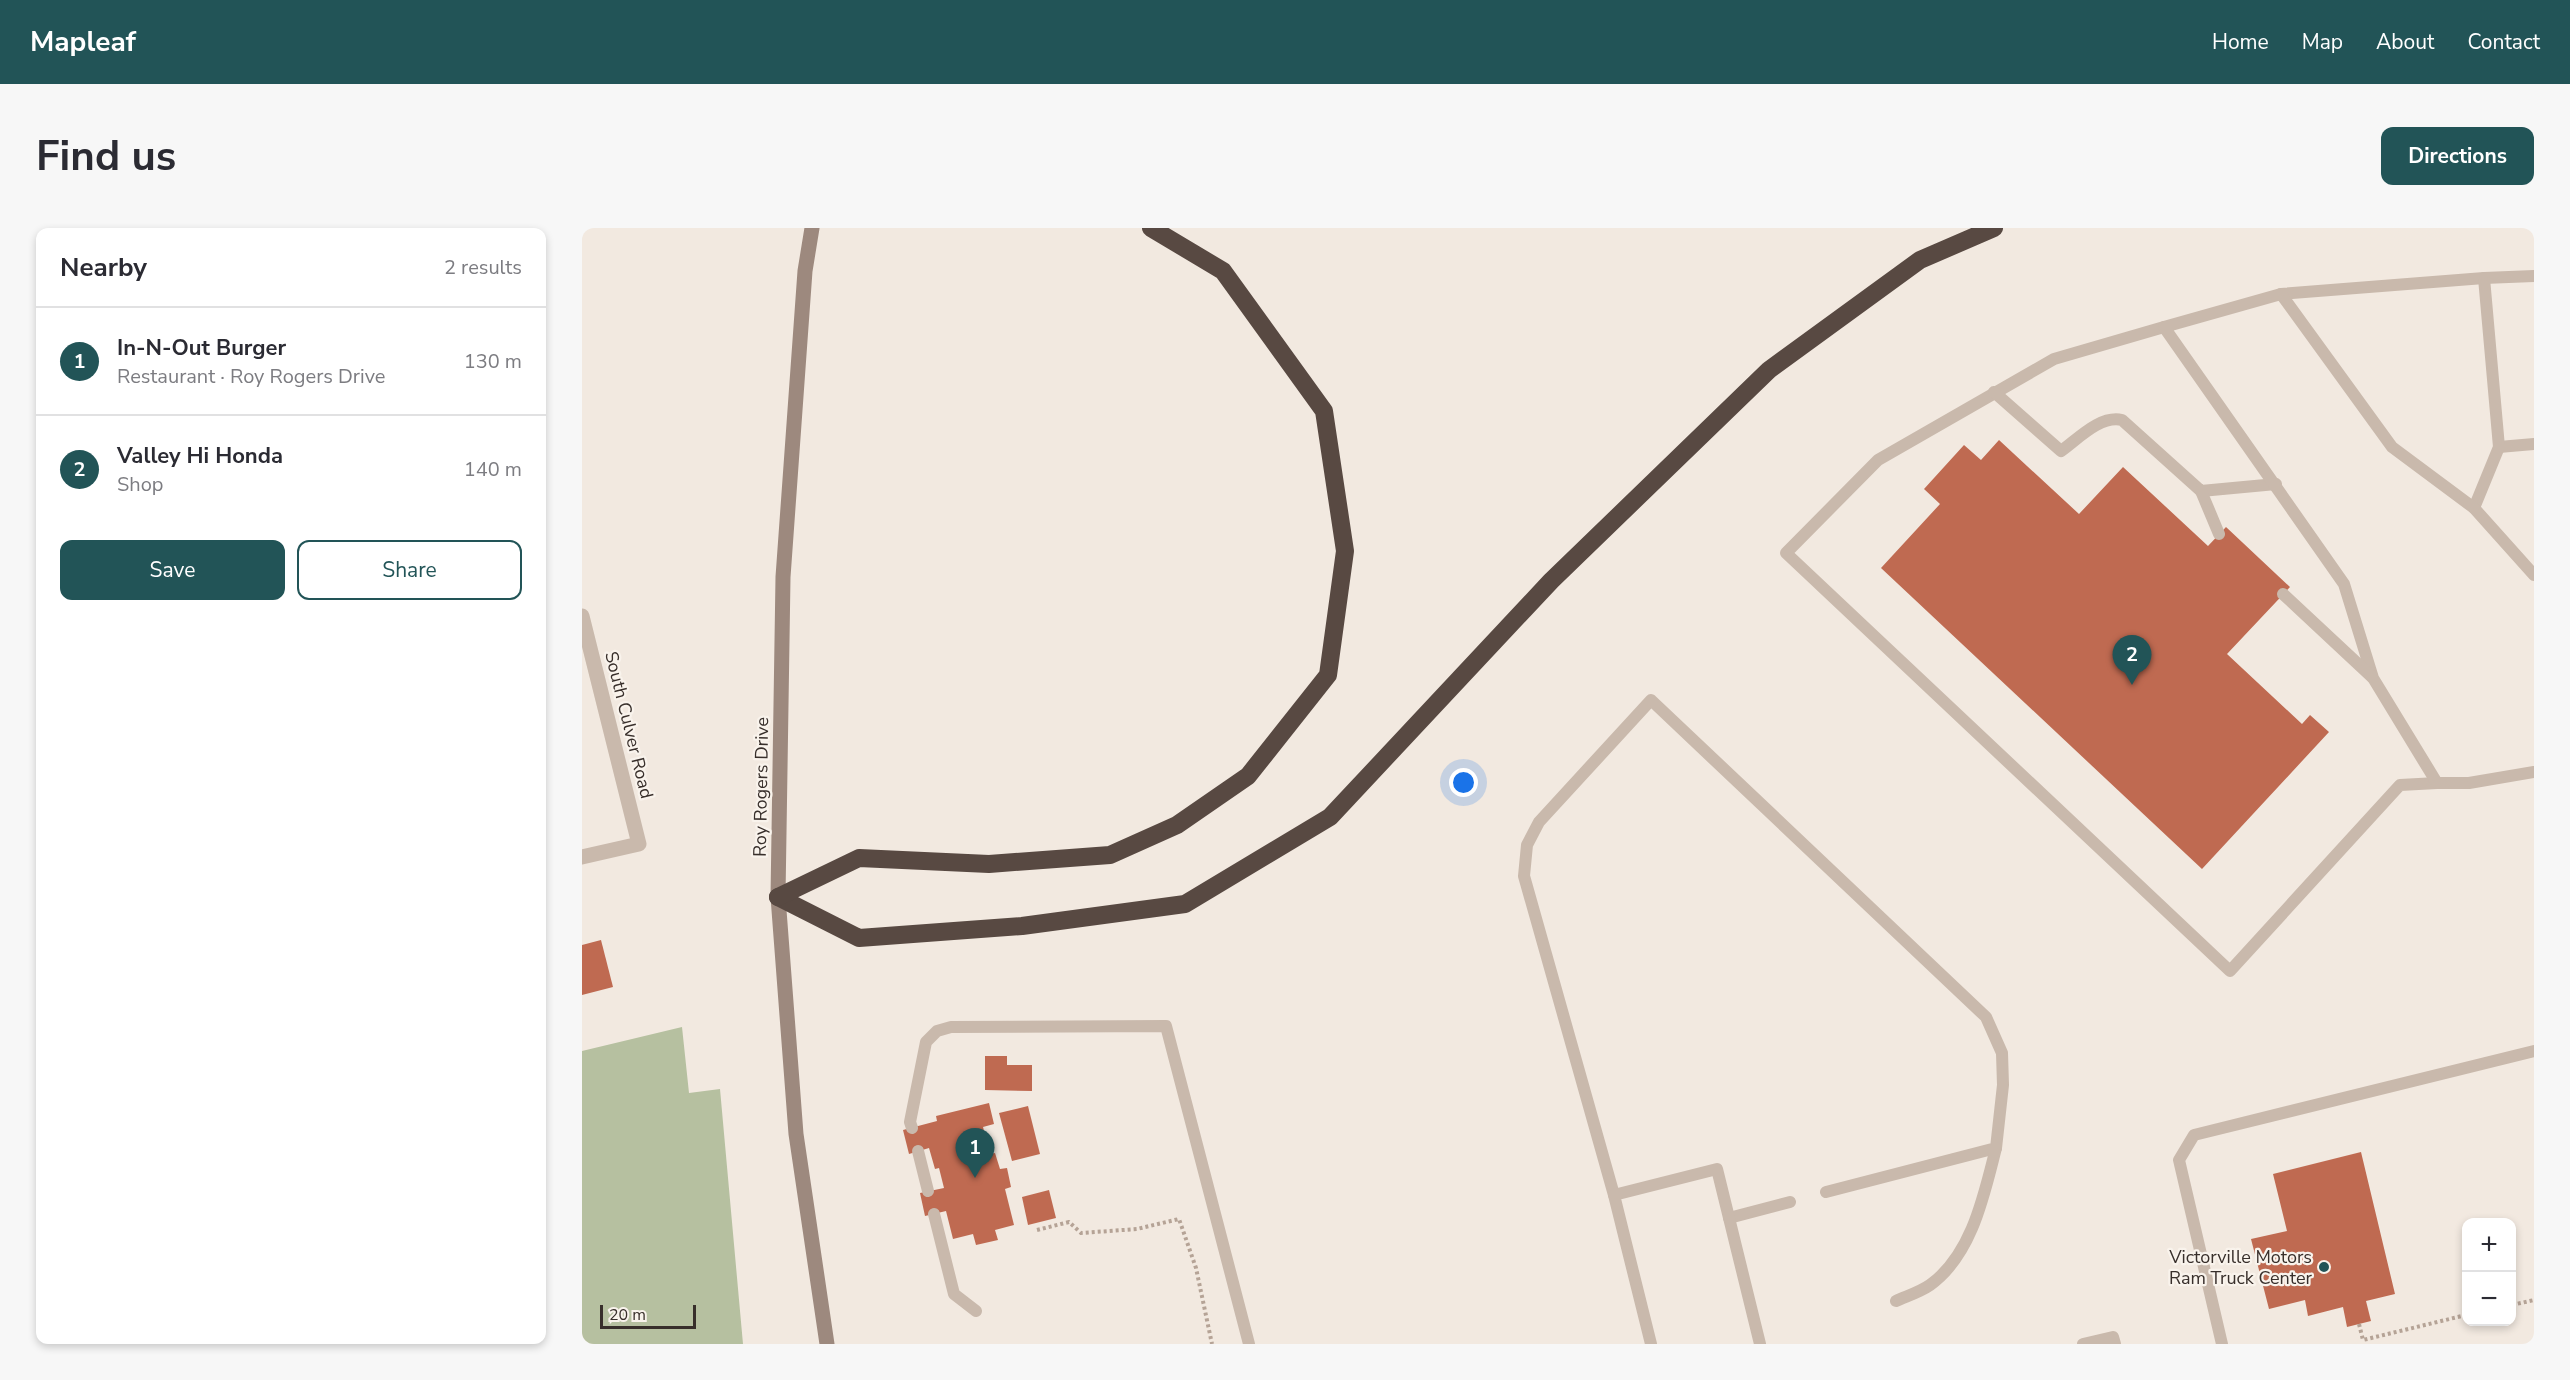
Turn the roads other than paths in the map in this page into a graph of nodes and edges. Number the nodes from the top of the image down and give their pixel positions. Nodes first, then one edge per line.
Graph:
1 (812, 228) edge
2 (1151, 228) edge
3 (1994, 228) edge
4 (2534, 276) edge
5 (2484, 278) junction
6 (2281, 294) junction
7 (2164, 327) junction
8 (1994, 392) junction
9 (2534, 444) edge
10 (2499, 447) junction
11 (2276, 484) junction
12 (2201, 491) junction
13 (2474, 508) junction
14 (2219, 534) dead end
15 (2534, 575) edge
16 (2283, 594) dead end
17 (582, 616) edge
18 (2373, 678) junction
19 (2534, 771) edge
20 (2437, 783) junction
21 (582, 857) edge
22 (778, 897) junction
23 (2534, 1051) edge
24 (912, 1128) dead end
25 (1996, 1148) junction
26 (918, 1151) dead end
27 (928, 1191) dead end
28 (1826, 1192) dead end
29 (1614, 1195) junction
30 (1790, 1202) dead end
31 (934, 1214) dead end
32 (1729, 1218) junction
33 (1896, 1301) dead end
34 (976, 1311) dead end
35 (827, 1344) edge
36 (1249, 1344) edge
37 (1652, 1344) edge
38 (1760, 1344) edge
39 (2083, 1344) edge
40 (2115, 1344) edge
41 (2222, 1344) edge

1 - 22 main road, Roy Rogers Drive
2 - 22 highway
3 - 22 highway
4 - 5 lane
5 - 6 lane
5 - 10 lane
6 - 7 lane
6 - 13 lane
7 - 8 lane
7 - 11 lane
8 - 12 lane
8 - 20 lane
9 - 10 lane
10 - 13 lane
11 - 12 lane
11 - 18 lane
12 - 14 lane
13 - 15 lane
16 - 18 lane
17 - 21 street, South Culver Road
18 - 20 lane
19 - 20 lane
22 - 35 main road, Roy Rogers Drive
23 - 41 lane
24 - 36 lane
25 - 28 lane
25 - 29 lane
25 - 33 lane
26 - 27 lane
29 - 32 lane
29 - 37 lane
30 - 32 lane
31 - 34 lane
32 - 38 lane
39 - 40 lane

